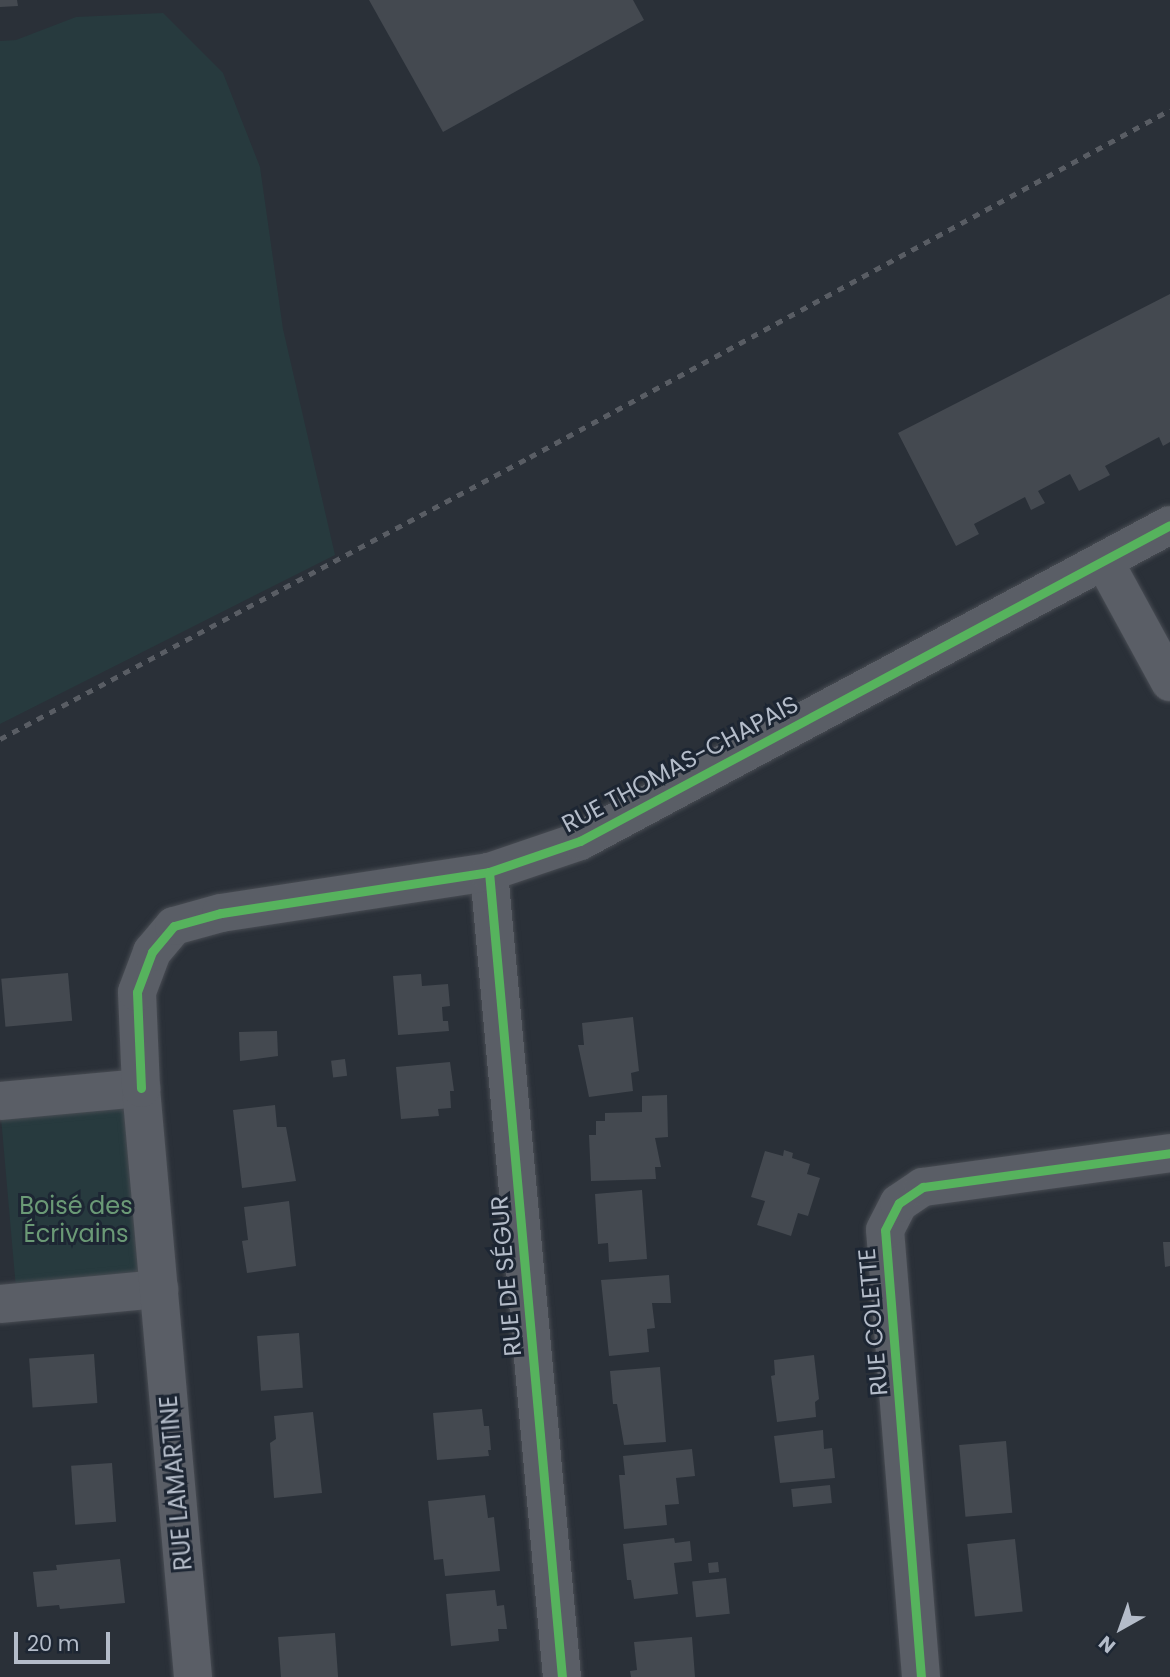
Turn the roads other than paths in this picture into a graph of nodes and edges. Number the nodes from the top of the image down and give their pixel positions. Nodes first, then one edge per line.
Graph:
1 (1170, 525) edge
2 (1104, 561) junction
3 (1170, 682) edge
4 (489, 872) junction
5 (141, 1088) junction
6 (0, 1101) edge
7 (1170, 1153) edge
8 (159, 1289) junction
9 (0, 1304) edge
10 (193, 1677) edge
11 (562, 1677) edge
12 (921, 1677) edge

1 - 2 street, RUE THOMAS-CHAPAIS
2 - 3 street
2 - 4 street, RUE THOMAS-CHAPAIS
4 - 5 street, RUE THOMAS-CHAPAIS
4 - 11 street, RUE DE SÉGUR
5 - 6 street
5 - 8 street, RUE LAMARTINE
7 - 12 street, RUE COLETTE
8 - 9 street
8 - 10 street, RUE LAMARTINE

